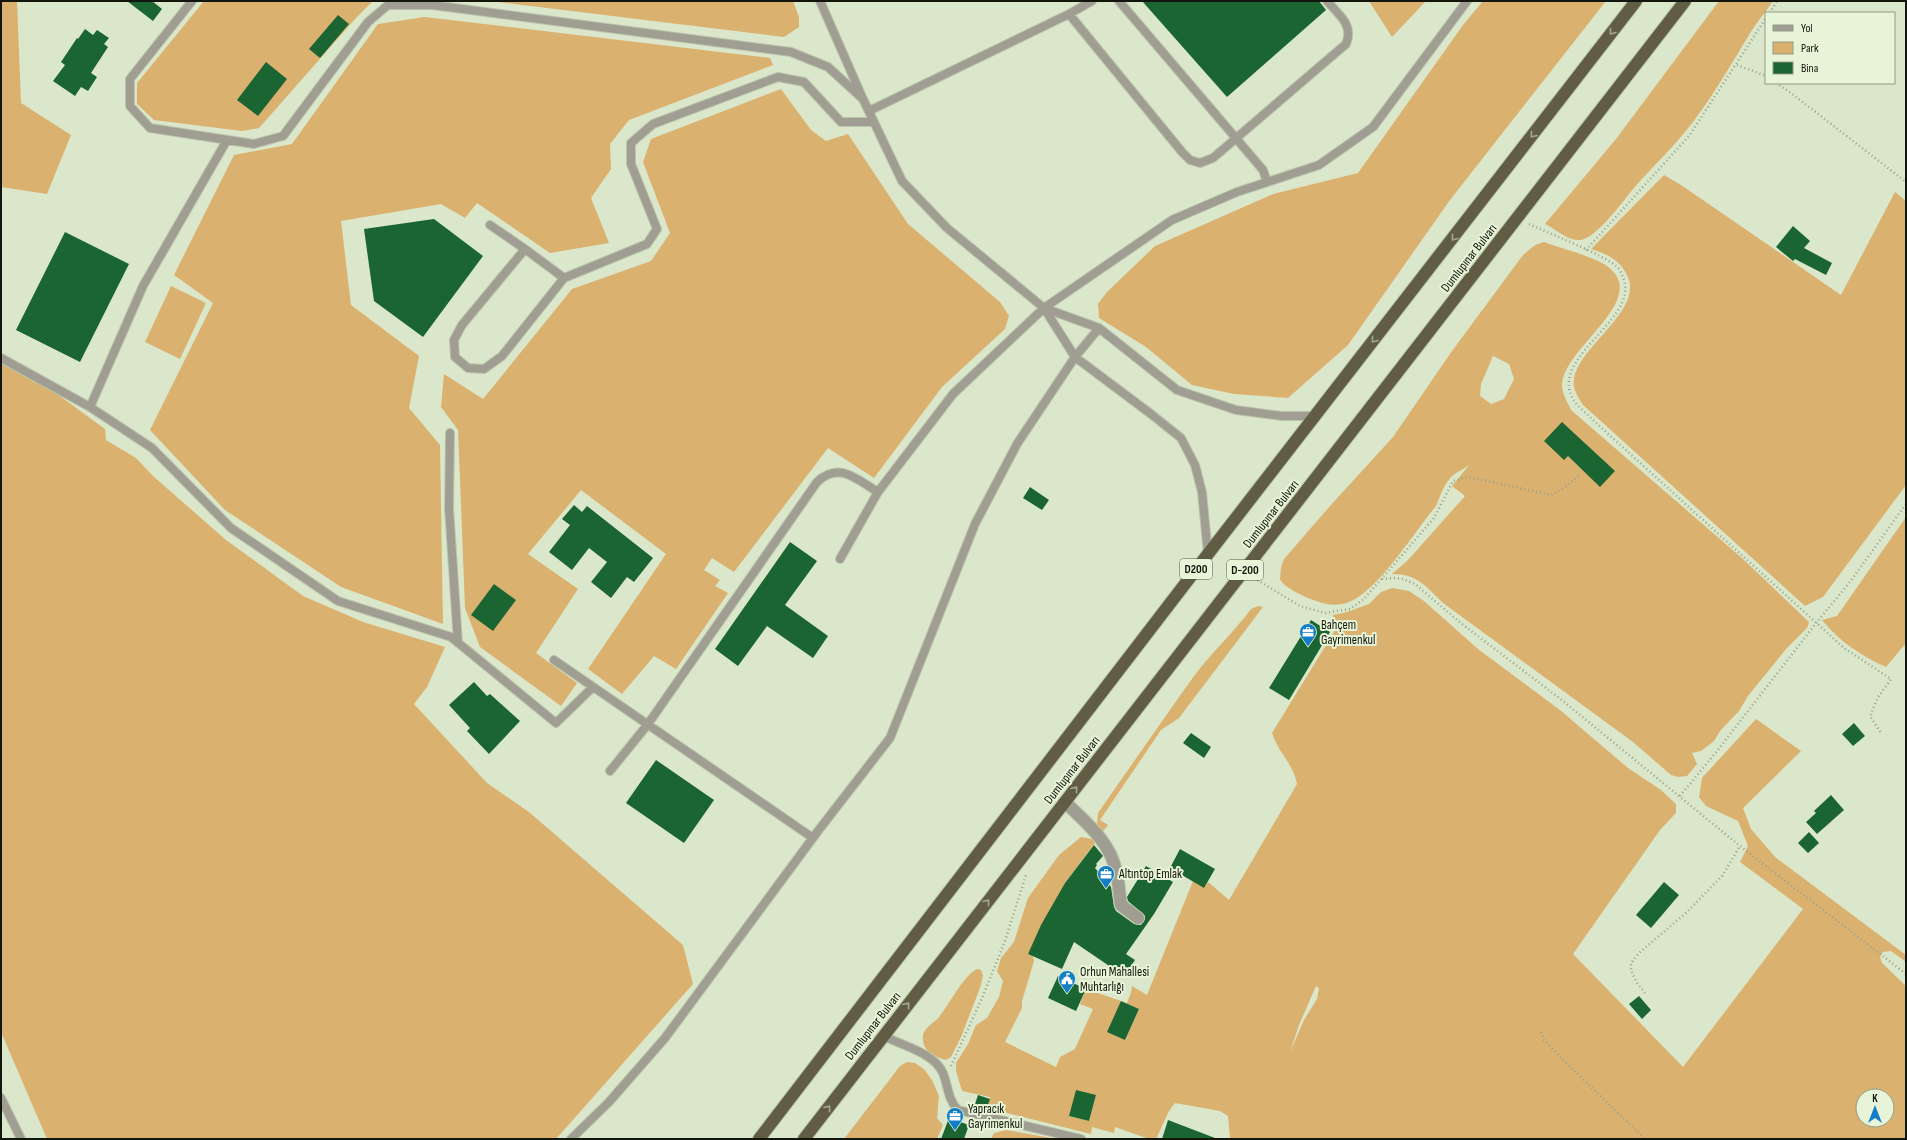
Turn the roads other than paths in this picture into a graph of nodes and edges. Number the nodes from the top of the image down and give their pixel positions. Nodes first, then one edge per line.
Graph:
1 (192, 1) edge
2 (820, 1) edge
3 (1092, 1) edge
4 (1119, 1) edge
5 (1327, 1) edge
6 (1468, 1) edge
7 (1636, 1) edge
8 (1686, 1) edge
9 (1069, 14) junction
10 (863, 99) junction
11 (869, 111) junction
12 (874, 122) junction
13 (1235, 138) junction
14 (227, 140) junction
15 (1267, 182) junction
16 (490, 225) dead end
17 (525, 249) junction
18 (564, 278) junction
19 (1044, 308) junction
20 (1098, 328) junction
21 (1075, 357) junction
22 (1, 358) edge
23 (90, 407) junction
24 (1316, 416) junction
25 (450, 433) dead end
26 (878, 492) junction
27 (1208, 554) junction
28 (840, 560) dead end
29 (458, 642) junction
30 (554, 660) dead end
31 (594, 687) junction
32 (648, 724) junction
33 (610, 771) dead end
34 (1065, 802) junction
35 (813, 838) junction
36 (1138, 918) dead end
37 (883, 1036) junction
38 (1, 1098) edge
39 (21, 1139) edge
40 (571, 1139) edge
41 (759, 1139) edge
42 (804, 1139) edge
43 (1081, 1139) edge

1 - 14 lane
2 - 10 lane
3 - 9 lane
4 - 13 lane
5 - 13 lane
6 - 15 lane
7 -> 24 highway, Dumlupınar Bulvarı / D200
34 -> 8 highway, Dumlupınar Bulvarı / D-200
9 - 11 lane
9 - 13 lane
10 - 11 lane
10 - 14 lane
11 - 12 lane
12 - 18 lane
12 - 19 lane
13 - 15 lane
14 - 23 lane
15 - 19 lane
16 - 17 lane
17 - 18 lane
17 - 18 lane
19 - 20 lane
19 - 21 lane
19 - 26 lane
20 - 21 lane
20 - 24 lane
21 - 27 lane
21 - 35 lane
22 - 23 lane
23 - 29 lane
24 - 27 highway, Dumlupınar Bulvarı / D200
25 - 29 lane
26 - 28 lane
26 - 32 lane
27 - 41 highway, Dumlupınar Bulvarı / D200
29 - 31 lane
30 - 31 lane
31 - 32 lane
32 - 33 lane
32 - 35 lane
34 - 36 street
37 -> 34 highway, Dumlupınar Bulvarı / D-200
35 - 40 lane
42 -> 37 highway, Dumlupınar Bulvarı / D-200
37 - 43 lane
38 - 39 lane

